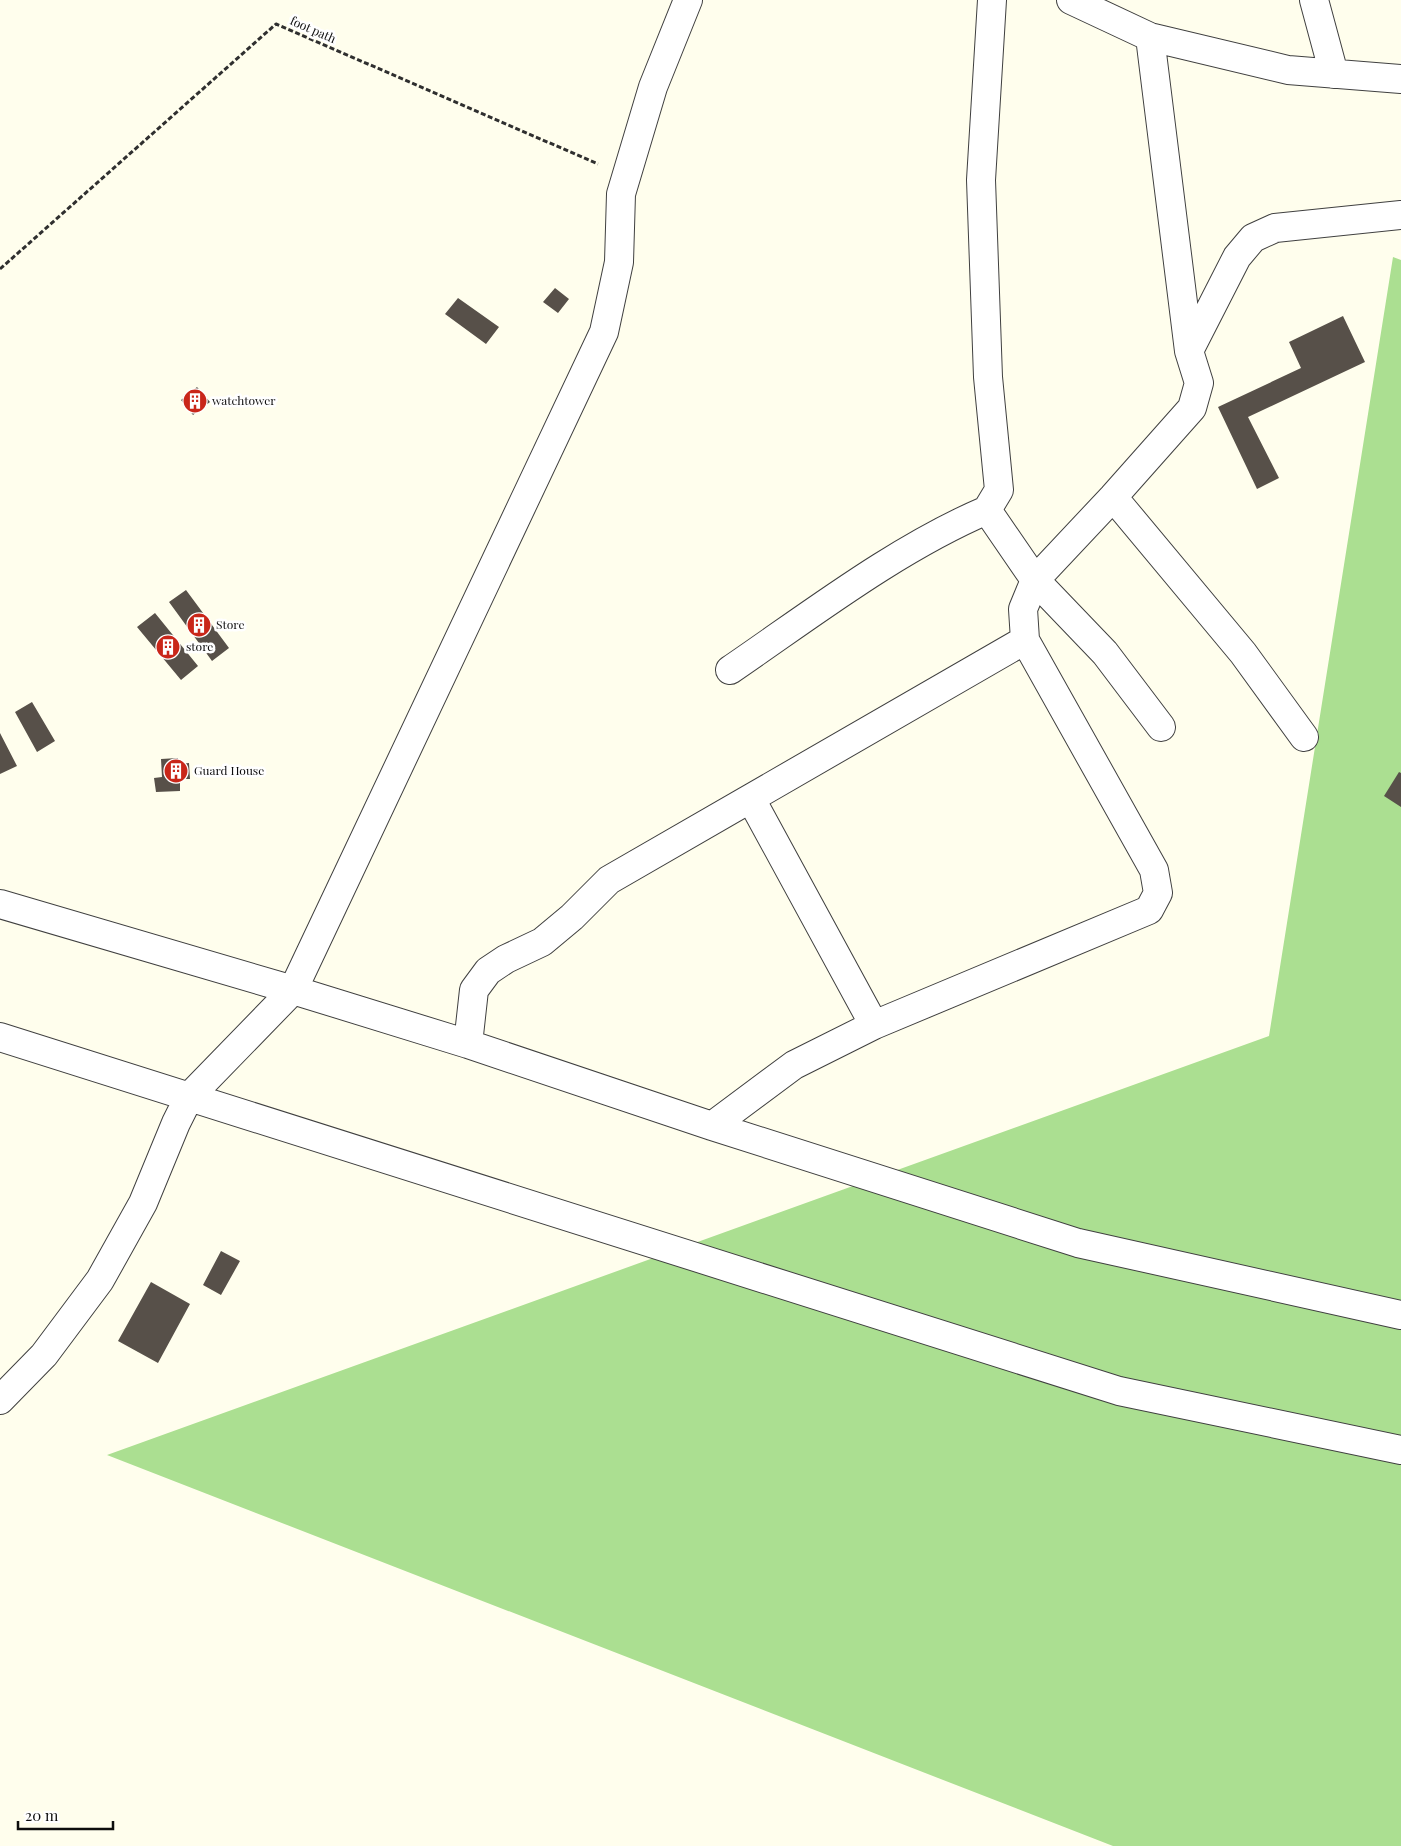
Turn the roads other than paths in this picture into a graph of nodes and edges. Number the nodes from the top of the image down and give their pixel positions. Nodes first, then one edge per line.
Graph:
1 (688, 0) edge
2 (992, 0) edge
3 (1071, 0) edge
4 (1314, 0) edge
5 (1150, 37) junction
6 (1334, 74) junction
7 (1401, 79) edge
8 (1401, 215) edge
9 (1189, 351) junction
10 (1113, 497) junction
11 (988, 510) junction
12 (1035, 580) junction
13 (1025, 640) junction
14 (730, 670) dead end
15 (1161, 727) dead end
16 (1304, 737) dead end
17 (751, 799) junction
18 (0, 904) edge
19 (293, 990) junction
20 (874, 1025) junction
21 (0, 1037) edge
22 (468, 1044) junction
23 (189, 1097) junction
24 (712, 1126) junction
25 (1401, 1315) edge
26 (0, 1400) edge
27 (1401, 1450) edge

1 - 19 street
2 - 11 street
3 - 5 street
4 - 6 street
5 - 6 street
5 - 9 street
6 - 7 street
8 - 9 street
9 - 10 street
10 - 12 street
10 - 16 street
11 - 12 street
11 - 14 street
12 - 13 street
12 - 15 street
13 - 17 street
13 - 20 street
17 - 20 street
17 - 22 street
18 - 19 street
19 - 22 street
19 - 23 street
20 - 24 street
21 - 23 street
22 - 24 street
23 - 26 street
23 - 27 street
24 - 25 street

